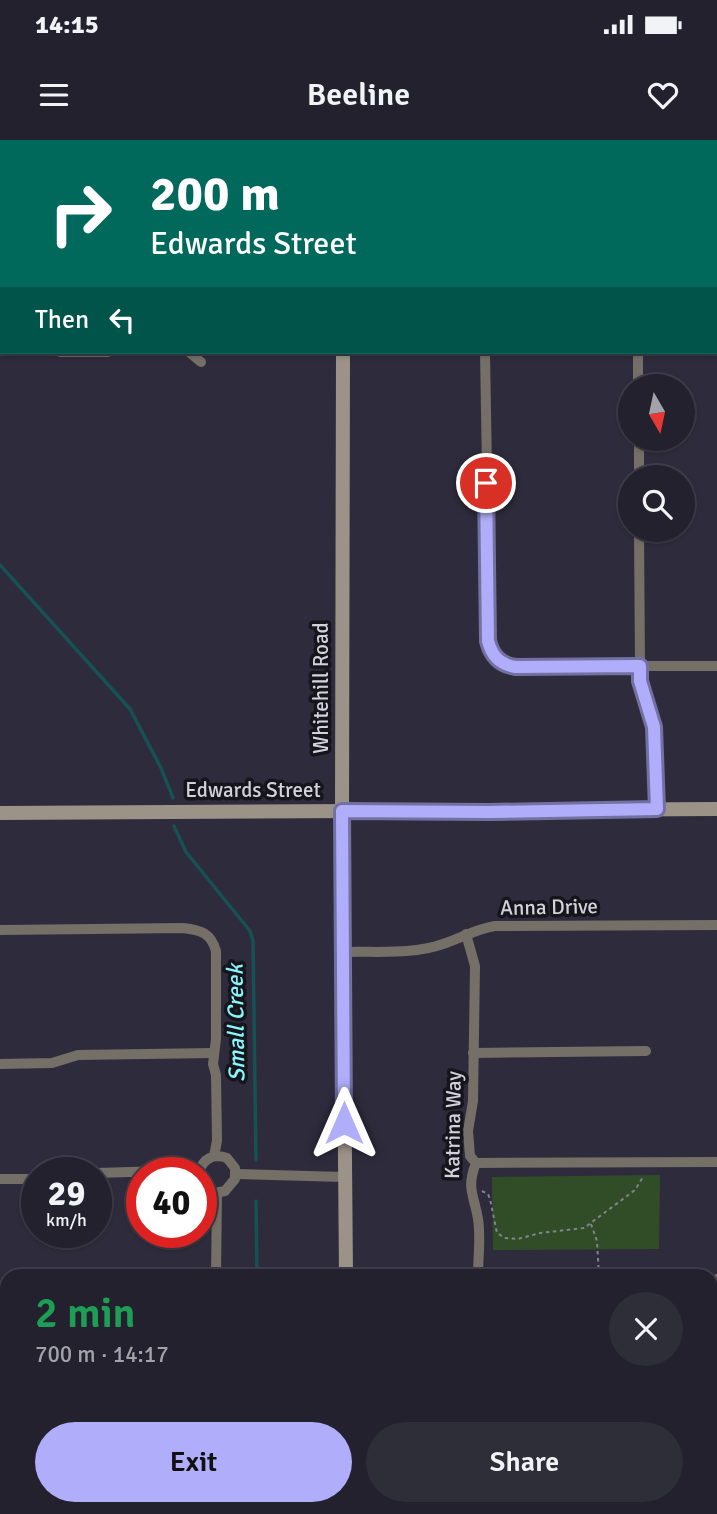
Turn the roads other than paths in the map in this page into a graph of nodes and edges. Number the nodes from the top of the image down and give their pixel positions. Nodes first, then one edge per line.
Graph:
1 (191, 354) edge
2 (343, 354) edge
3 (485, 354) edge
4 (638, 354) edge
5 (201, 362) dead end
6 (638, 374) edge
7 (639, 542) edge
8 (640, 666) junction
9 (717, 666) edge
10 (717, 808) edge
11 (657, 809) junction
12 (342, 811) junction
13 (0, 813) edge
14 (717, 925) edge
15 (0, 930) edge
16 (466, 934) junction
17 (345, 952) junction
18 (646, 1051) dead end
19 (213, 1053) junction
20 (473, 1053) junction
21 (0, 1063) edge
22 (214, 1156) joint
23 (717, 1162) edge
24 (476, 1163) junction
25 (236, 1174) junction
26 (344, 1177) junction
27 (0, 1179) edge
28 (21, 1179) edge
29 (217, 1193) edge
30 (216, 1248) edge
31 (216, 1269) edge
32 (346, 1269) edge
33 (478, 1269) edge

1 - 5 street
2 - 12 street, Whitehill Road
3 - 8 street
4 - 6 street
7 - 8 street
8 - 9 street
8 - 11 street
10 - 11 street, Edwards Street
11 - 12 street, Edwards Street
12 - 13 street, Edwards Street
12 - 17 street, Whitehill Road
14 - 16 street, Anna Drive
15 - 19 street
16 - 17 street, Anna Drive
16 - 20 street, Katrina Way
17 - 26 street, Whitehill Road
18 - 20 street
19 - 21 street
19 - 22 street
20 - 24 street, Katrina Way
22 - 25 street
23 - 24 street
24 - 33 street, Katrina Way
25 - 26 street
25 - 29 street
26 - 32 street, Whitehill Road
27 - 28 street
30 - 31 street

